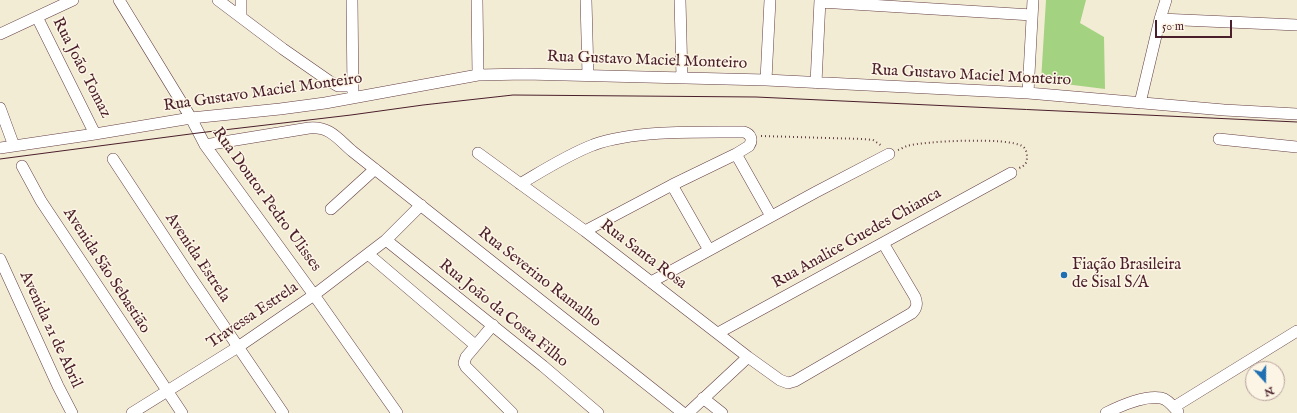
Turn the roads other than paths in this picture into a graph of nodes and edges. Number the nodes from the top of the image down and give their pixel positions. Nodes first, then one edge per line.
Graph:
1 (73, 0) edge
2 (119, 0) edge
3 (218, 0) edge
4 (241, 0) edge
5 (352, 0) edge
6 (477, 0) edge
7 (586, 0) edge
8 (680, 0) edge
9 (770, 0) edge
10 (1033, 0) edge
11 (1166, 0) edge
12 (820, 1) edge
13 (1032, 15) junction
14 (37, 17) junction
15 (242, 17) junction
16 (1160, 19) junction
17 (1297, 25) edge
18 (0, 34) edge
19 (478, 75) junction
20 (588, 75) junction
21 (682, 78) junction
22 (766, 80) junction
23 (816, 83) junction
24 (353, 86) junction
25 (1028, 93) junction
26 (353, 98) junction
27 (1140, 103) junction
28 (0, 108) edge
29 (1297, 114) edge
30 (191, 118) junction
31 (95, 134) junction
32 (1219, 139) dead end
33 (14, 146) junction
34 (205, 146) junction
35 (1297, 147) edge
36 (0, 148) edge
37 (478, 153) dead end
38 (736, 154) junction
39 (889, 154) road end
40 (113, 159) dead end
41 (22, 166) dead end
42 (375, 168) junction
43 (1011, 173) road end
44 (520, 184) junction
45 (672, 185) junction
46 (421, 205) junction
47 (331, 209) dead end
48 (771, 216) junction
49 (585, 231) junction
50 (386, 240) junction
51 (883, 244) junction
52 (709, 250) junction
53 (368, 254) junction
54 (0, 259) edge
55 (651, 282) junction
56 (314, 295) junction
57 (493, 325) junction
58 (1297, 331) edge
59 (718, 333) junction
60 (475, 345) junction
61 (238, 347) junction
62 (748, 357) junction
63 (167, 392) junction
64 (703, 398) junction
65 (1176, 410) edge
66 (72, 413) edge
67 (132, 413) edge
68 (182, 413) edge
69 (283, 413) edge
70 (397, 413) edge
71 (512, 413) edge
72 (598, 413) edge
73 (683, 413) edge
74 (688, 413) edge
75 (722, 413) edge
76 (1106, 413) edge

1 - 14 street
2 - 30 street, Rua Doutor Pedro Ulisses
3 - 15 street
4 - 15 street
5 - 24 street
6 - 19 street
7 - 20 street
8 - 21 street
9 - 22 street
10 - 13 street
11 - 16 street
12 - 13 street
12 - 23 street
13 - 25 street
14 - 18 street
14 - 31 street, Rua João Tomaz
15 - 24 street
16 - 17 street
16 - 27 street
19 - 20 street, Rua Gustavo Maciel Monteiro
19 - 26 street, Rua Gustavo Maciel Monteiro
20 - 21 street, Rua Gustavo Maciel Monteiro
21 - 22 street, Rua Gustavo Maciel Monteiro
22 - 23 street, Rua Gustavo Maciel Monteiro
23 - 25 street, Rua Gustavo Maciel Monteiro
24 - 26 street
25 - 27 street, Rua Gustavo Maciel Monteiro
26 - 30 street, Rua Gustavo Maciel Monteiro
27 - 29 street, Rua Gustavo Maciel Monteiro
28 - 33 street
30 - 31 street, Rua Gustavo Maciel Monteiro
30 - 34 street, Rua Doutor Pedro Ulisses
31 - 33 street, Rua Gustavo Maciel Monteiro
32 - 35 street
33 - 36 street, Rua Gustavo Maciel Monteiro
34 - 42 street, Rua Severino Ramalho
34 - 56 street, Rua Doutor Pedro Ulisses
37 - 44 street, Rua Santa Rosa
38 - 44 street
38 - 45 street
38 - 48 street
39 - 48 street
40 - 61 street, Avenida Estrela
41 - 63 street, Avenida São Sebastião
42 - 46 street, Rua Severino Ramalho
42 - 47 street
43 - 51 street, Rua Analice Guedes Chianca
44 - 49 street, Rua Santa Rosa
45 - 49 street
45 - 52 street
46 - 50 street, Travessa Estrela
46 - 73 street, Rua Severino Ramalho
48 - 52 street
49 - 55 street, Rua Santa Rosa
50 - 53 street, Travessa Estrela
50 - 57 street, Rua João da Costa Filho
51 - 59 street, Rua Analice Guedes Chianca
51 - 62 street, Rua Santa Rosa
52 - 55 street
53 - 56 street, Travessa Estrela
53 - 60 street
54 - 66 street, Avenida 21 de Abril
55 - 59 street, Rua Santa Rosa
56 - 61 street, Travessa Estrela
56 - 70 street, Rua Doutor Pedro Ulisses
57 - 60 street
57 - 72 street, Rua João da Costa Filho
58 - 65 street
59 - 62 street, Rua Santa Rosa
60 - 71 street
61 - 63 street, Travessa Estrela
61 - 69 street, Avenida Estrela
62 - 64 street
63 - 67 street, Travessa Estrela
63 - 68 street, Avenida São Sebastião
64 - 74 street
64 - 75 street
65 - 76 street

